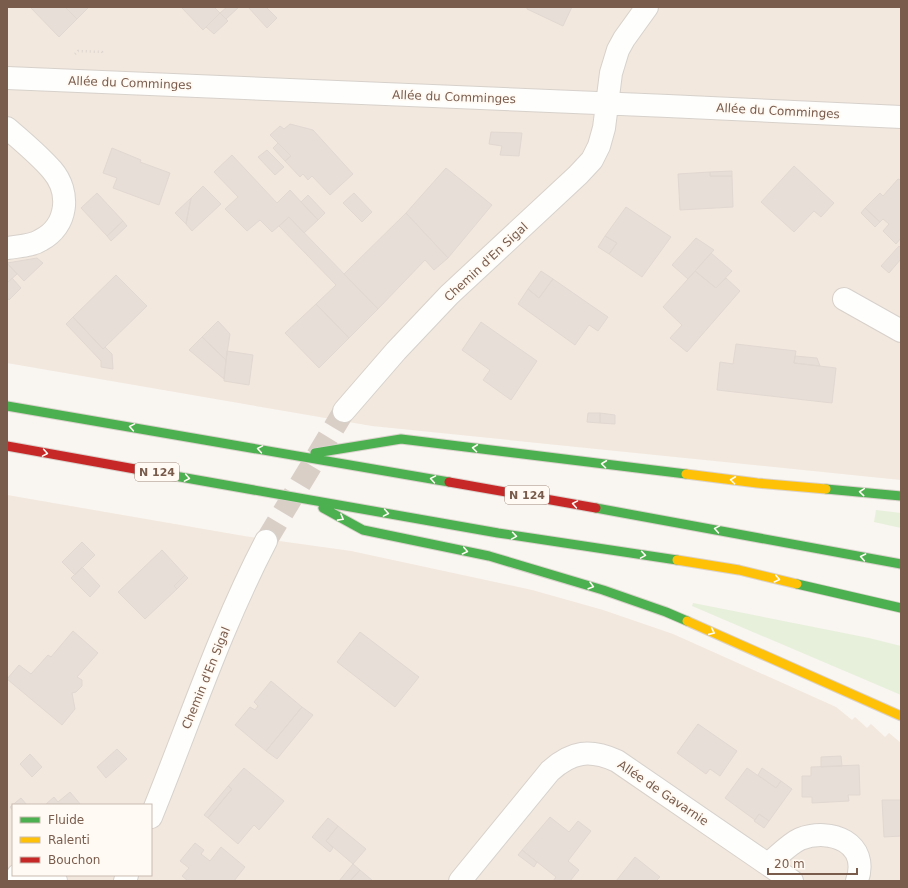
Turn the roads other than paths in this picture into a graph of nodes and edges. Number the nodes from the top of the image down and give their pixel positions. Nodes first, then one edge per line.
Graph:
1 (647, 7) edge
2 (7, 78) edge
3 (608, 94) junction
4 (901, 117) edge
5 (7, 128) edge
6 (8, 248) dead end
7 (844, 299) dead end
8 (901, 331) edge
9 (7, 406) edge
10 (344, 411) tunnel mouth
11 (7, 446) edge
12 (298, 455) junction
13 (901, 496) edge
14 (306, 499) junction
15 (266, 541) tunnel mouth
16 (901, 564) edge
17 (901, 608) edge
18 (901, 716) edge
19 (152, 814) edge
20 (768, 864) junction
21 (24, 876) edge
22 (56, 881) edge
23 (460, 881) edge
24 (792, 881) edge
25 (857, 881) edge

1 - 3 street, Chemin d'En Sigal
2 - 3 street, Allée du Comminges
3 - 4 street, Allée du Comminges
3 - 10 street, Chemin d'En Sigal
5 - 6 street
7 - 8 street
12 -> 9 highway, N 124
11 -> 14 highway, N 124
13 -> 12 highway
16 -> 12 highway, N 124
14 -> 17 highway, N 124
14 -> 18 highway
15 - 19 street, Chemin d'En Sigal
20 - 23 street, Allée de Gavarnie
20 - 24 street, Allée de Gavarnie
20 - 25 street
21 - 22 street

